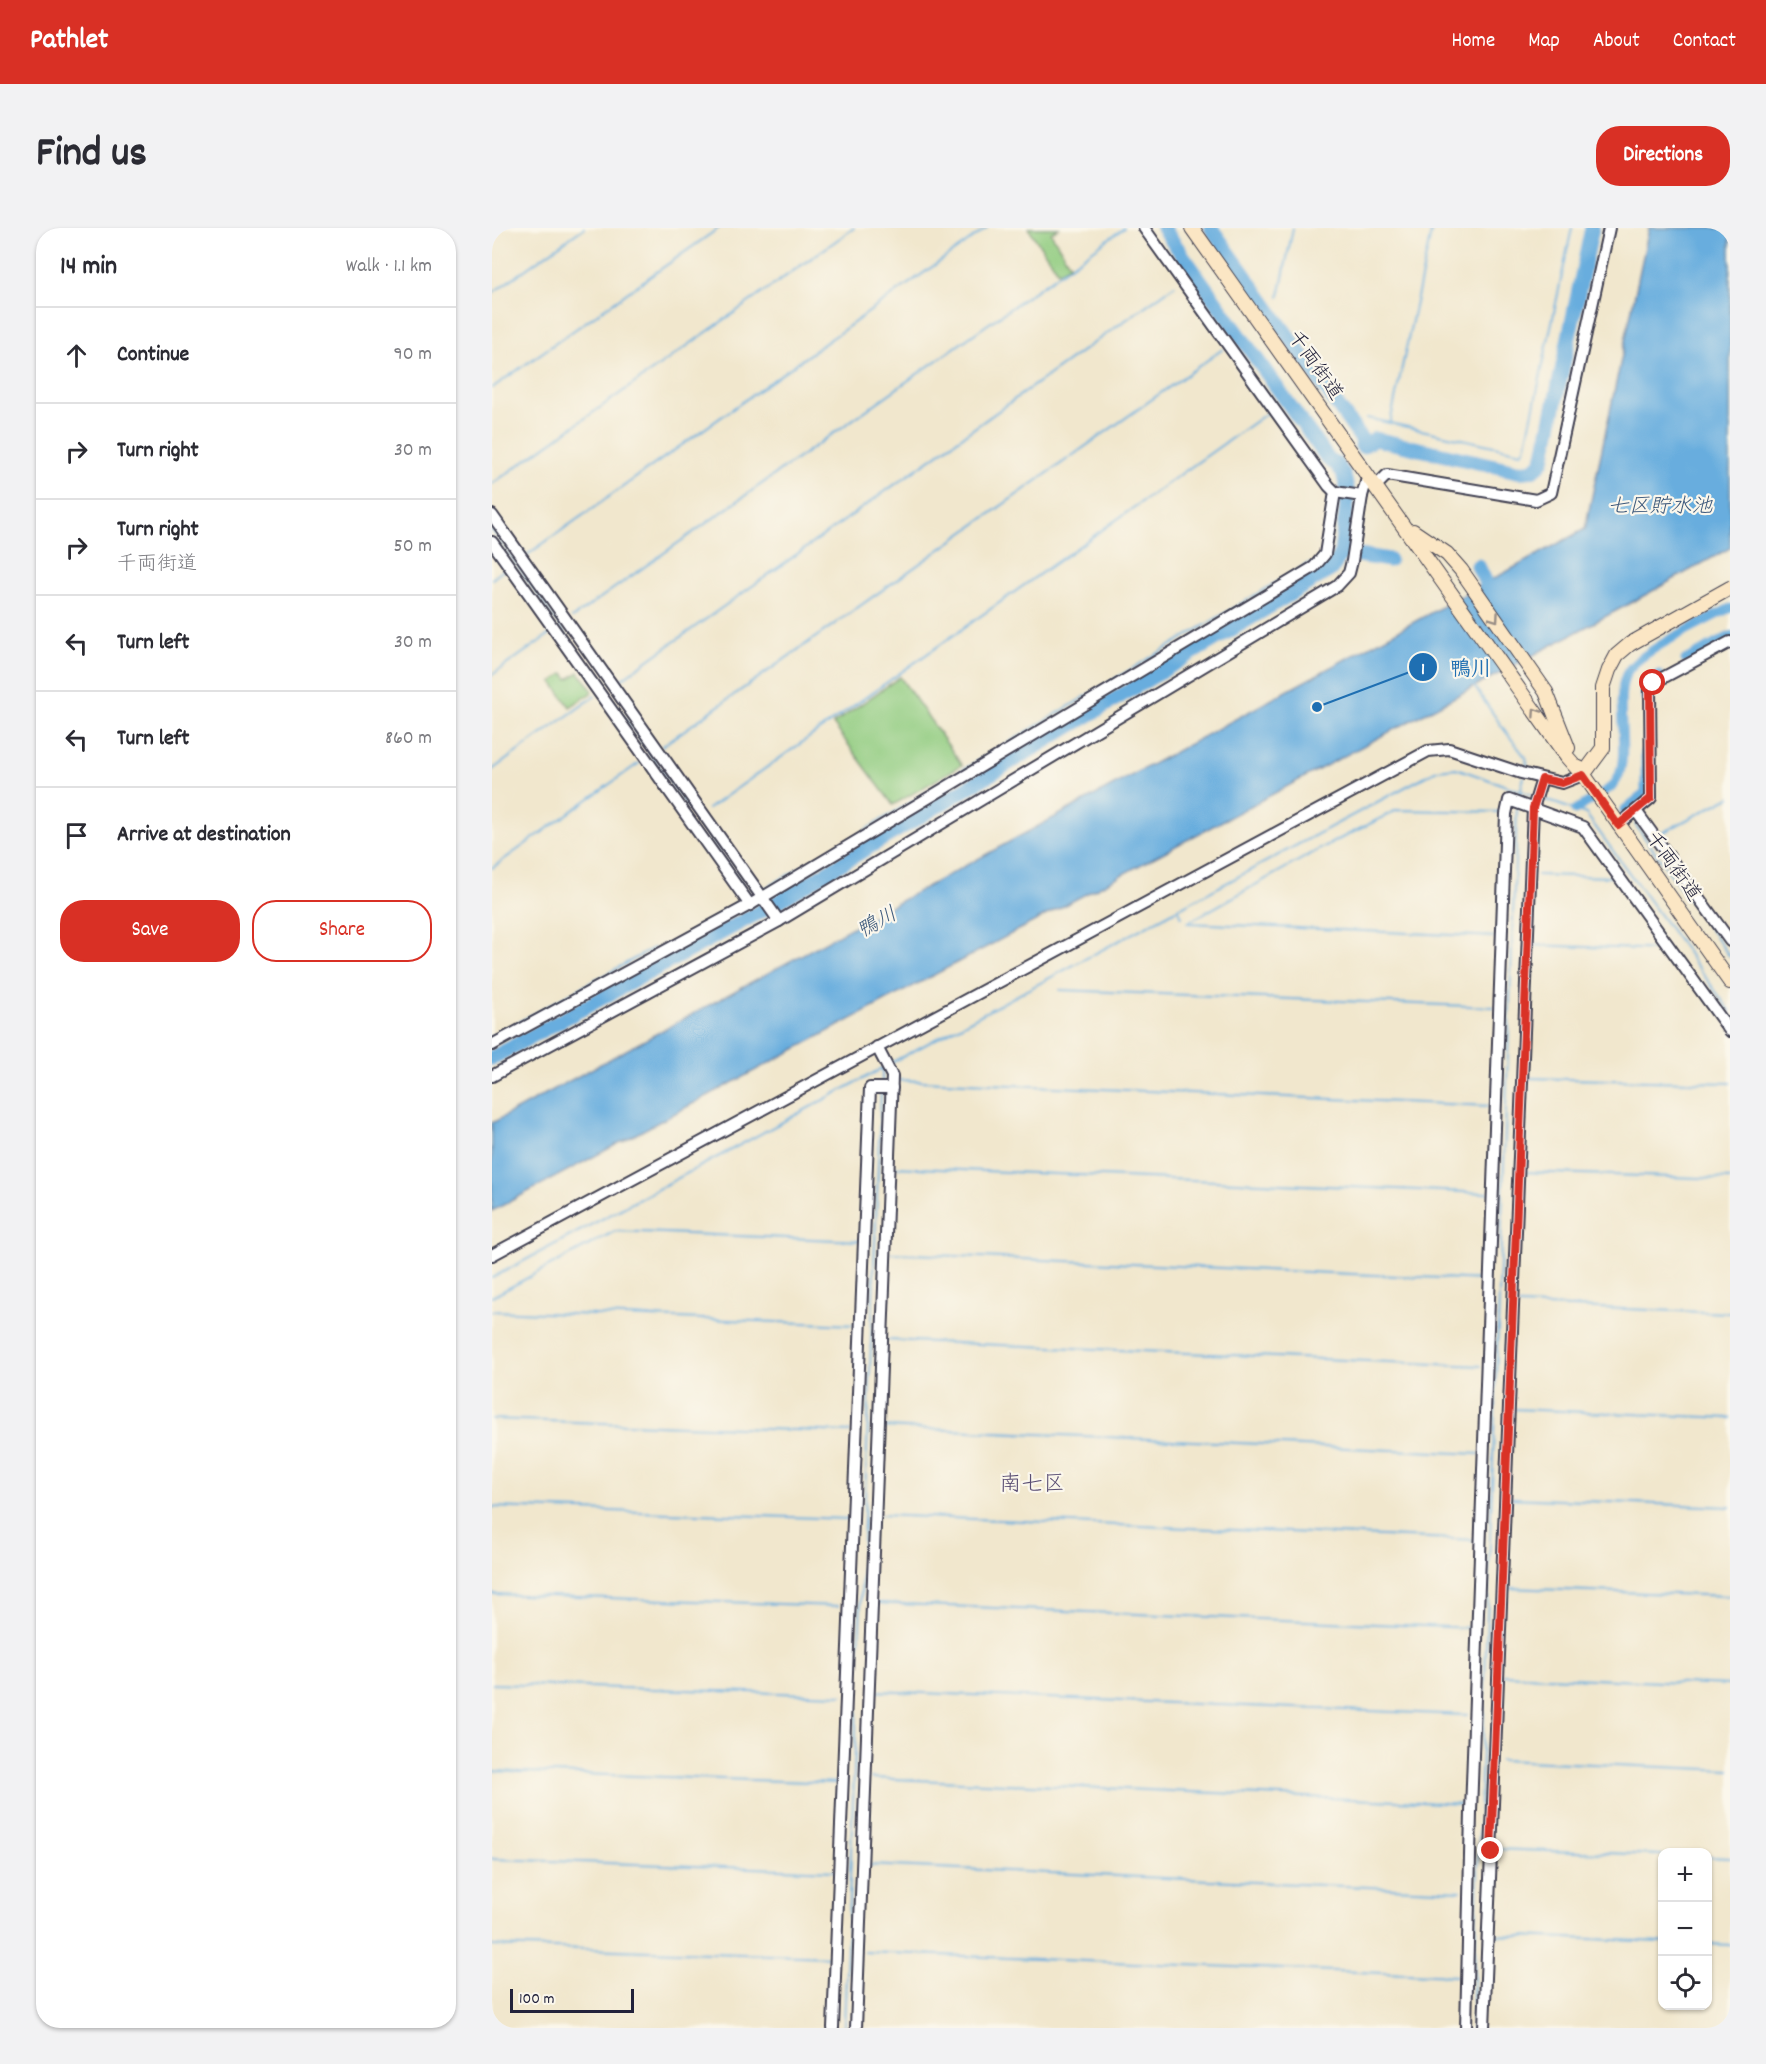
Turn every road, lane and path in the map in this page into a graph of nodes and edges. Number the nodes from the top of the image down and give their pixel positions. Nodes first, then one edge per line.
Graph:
1 (1144, 228) edge
2 (1192, 228) edge
3 (1609, 228) edge
4 (1372, 481) junction
5 (1337, 492) junction
6 (1358, 495) junction
7 (492, 515) edge
8 (1406, 527) junction
9 (492, 542) edge
10 (1730, 588) edge
11 (1730, 642) edge
12 (1583, 775) junction
13 (1541, 783) junction
14 (1533, 806) junction
15 (1636, 811) junction
16 (1618, 825) junction
17 (760, 903) junction
18 (779, 921) junction
19 (1730, 941) edge
20 (1730, 982) edge
21 (1730, 1031) edge
22 (492, 1045) edge
23 (879, 1049) junction
24 (492, 1076) edge
25 (885, 1088) junction
26 (492, 1255) edge
27 (833, 2028) edge
28 (856, 2028) edge
29 (1466, 2028) edge
30 (1484, 2028) edge

1 - 5 street
2 - 4 street, 千両街道
3 - 4 street
4 - 6 street
4 - 8 street, 千両街道
5 - 6 street
5 - 17 street
6 - 18 street
7 - 17 street
12 -> 8 street, 千両街道
8 -> 12 street, 千両街道
9 - 17 street
10 - 12 street
11 - 15 street
12 - 13 street
12 - 16 street, 千両街道
13 - 14 street
13 - 23 street
14 - 21 street
14 - 29 street
14 - 30 street
15 - 16 street
15 - 19 street
16 - 20 street, 千両街道
17 - 18 street
17 - 22 street
18 - 24 street
23 - 25 street
23 - 26 street
25 - 27 street
25 - 28 street

